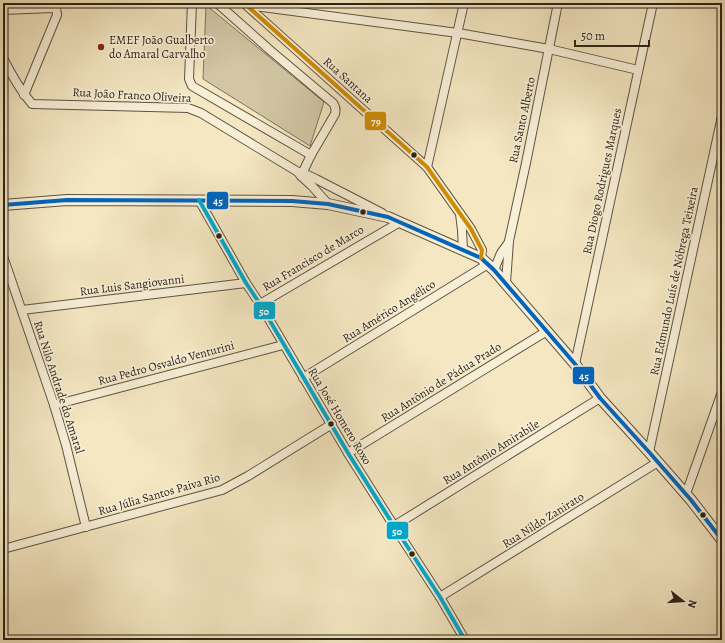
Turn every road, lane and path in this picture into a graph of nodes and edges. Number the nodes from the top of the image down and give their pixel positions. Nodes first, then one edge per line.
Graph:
1 (192, 3) edge
2 (217, 3) edge
3 (464, 3) edge
4 (558, 3) edge
5 (653, 3) edge
6 (245, 4) edge
7 (3, 10) edge
8 (458, 33) junction
9 (549, 49) junction
10 (3, 58) edge
11 (638, 70) junction
12 (24, 96) junction
13 (722, 116) edge
14 (311, 156) junction
15 (427, 167) junction
16 (301, 174) junction
17 (199, 200) junction
18 (328, 204) junction
19 (3, 205) edge
20 (460, 214) junction
21 (388, 217) junction
22 (400, 222) junction
23 (509, 241) junction
24 (463, 250) junction
25 (3, 256) edge
26 (488, 264) junction
27 (246, 283) junction
28 (506, 283) junction
29 (260, 304) junction
30 (22, 310) junction
31 (547, 331) junction
32 (283, 345) junction
33 (575, 364) junction
34 (303, 378) junction
35 (722, 392) edge
36 (600, 398) junction
37 (54, 405) junction
38 (332, 424) junction
39 (649, 452) junction
40 (348, 453) junction
41 (658, 462) junction
42 (686, 494) junction
43 (394, 526) junction
44 (86, 527) junction
45 (722, 540) edge
46 (3, 549) edge
47 (440, 597) junction
48 (465, 640) edge

1 - 14 street
2 - 14 street
3 - 8 street
4 - 9 street, Rua Santo Alberto
5 - 11 street, Rua Diogo Rodrigues Marques
6 - 8 street
6 - 15 street, Rua Santana
7 - 12 street
8 - 9 street
8 - 15 street
9 - 11 street
9 - 23 street, Rua Santo Alberto
10 - 12 street
11 - 33 street, Rua Diogo Rodrigues Marques
12 - 16 street, Rua João Franco Oliveira
13 - 39 street, Rua Edmundo Luís de Nóbrega Teixeira
14 - 16 street
15 - 20 street, Rua Santana
16 - 18 street, Rua João Franco Oliveira
16 - 21 street, Rua João Franco Oliveira
17 - 18 street
17 - 19 street
17 - 27 street, Rua José Homero Roxo
18 - 21 street
20 - 24 street
20 - 26 street, Rua Santana
21 - 22 street
22 - 24 street
22 - 29 street, Rua Francisco de Marco
23 - 26 street, Rua Santo Alberto
23 - 28 street, Rua Santo Alberto
24 - 26 street
25 - 30 street, Rua Nilo Andrade do Amaral
26 - 28 street
26 - 34 street, Rua Américo Angélico
27 - 29 street, Rua José Homero Roxo
27 - 30 street, Rua Luis Sangiovanni
28 - 31 street
29 - 32 street, Rua José Homero Roxo
30 - 37 street, Rua Nilo Andrade do Amaral
31 - 33 street
31 - 40 street, Rua Antônio de Pádua Prado
32 - 34 street, Rua José Homero Roxo
32 - 37 street, Rua Pedro Osvaldo Venturini
33 - 36 street
34 - 38 street, Rua José Homero Roxo
35 - 42 street
36 - 39 street
36 - 43 street, Rua Antônio Amirabile
37 - 44 street, Rua Nilo Andrade do Amaral
38 - 40 street, Rua José Homero Roxo
38 - 44 street, Rua Júlia Santos Paiva Rio
39 - 41 street
40 - 43 street, Rua José Homero Roxo
41 - 42 street
41 - 47 street, Rua Nildo Zanirato
42 - 45 street
43 - 47 street, Rua José Homero Roxo
44 - 46 street, Rua Júlia Santos Paiva Rio
47 - 48 street, Rua José Homero Roxo

